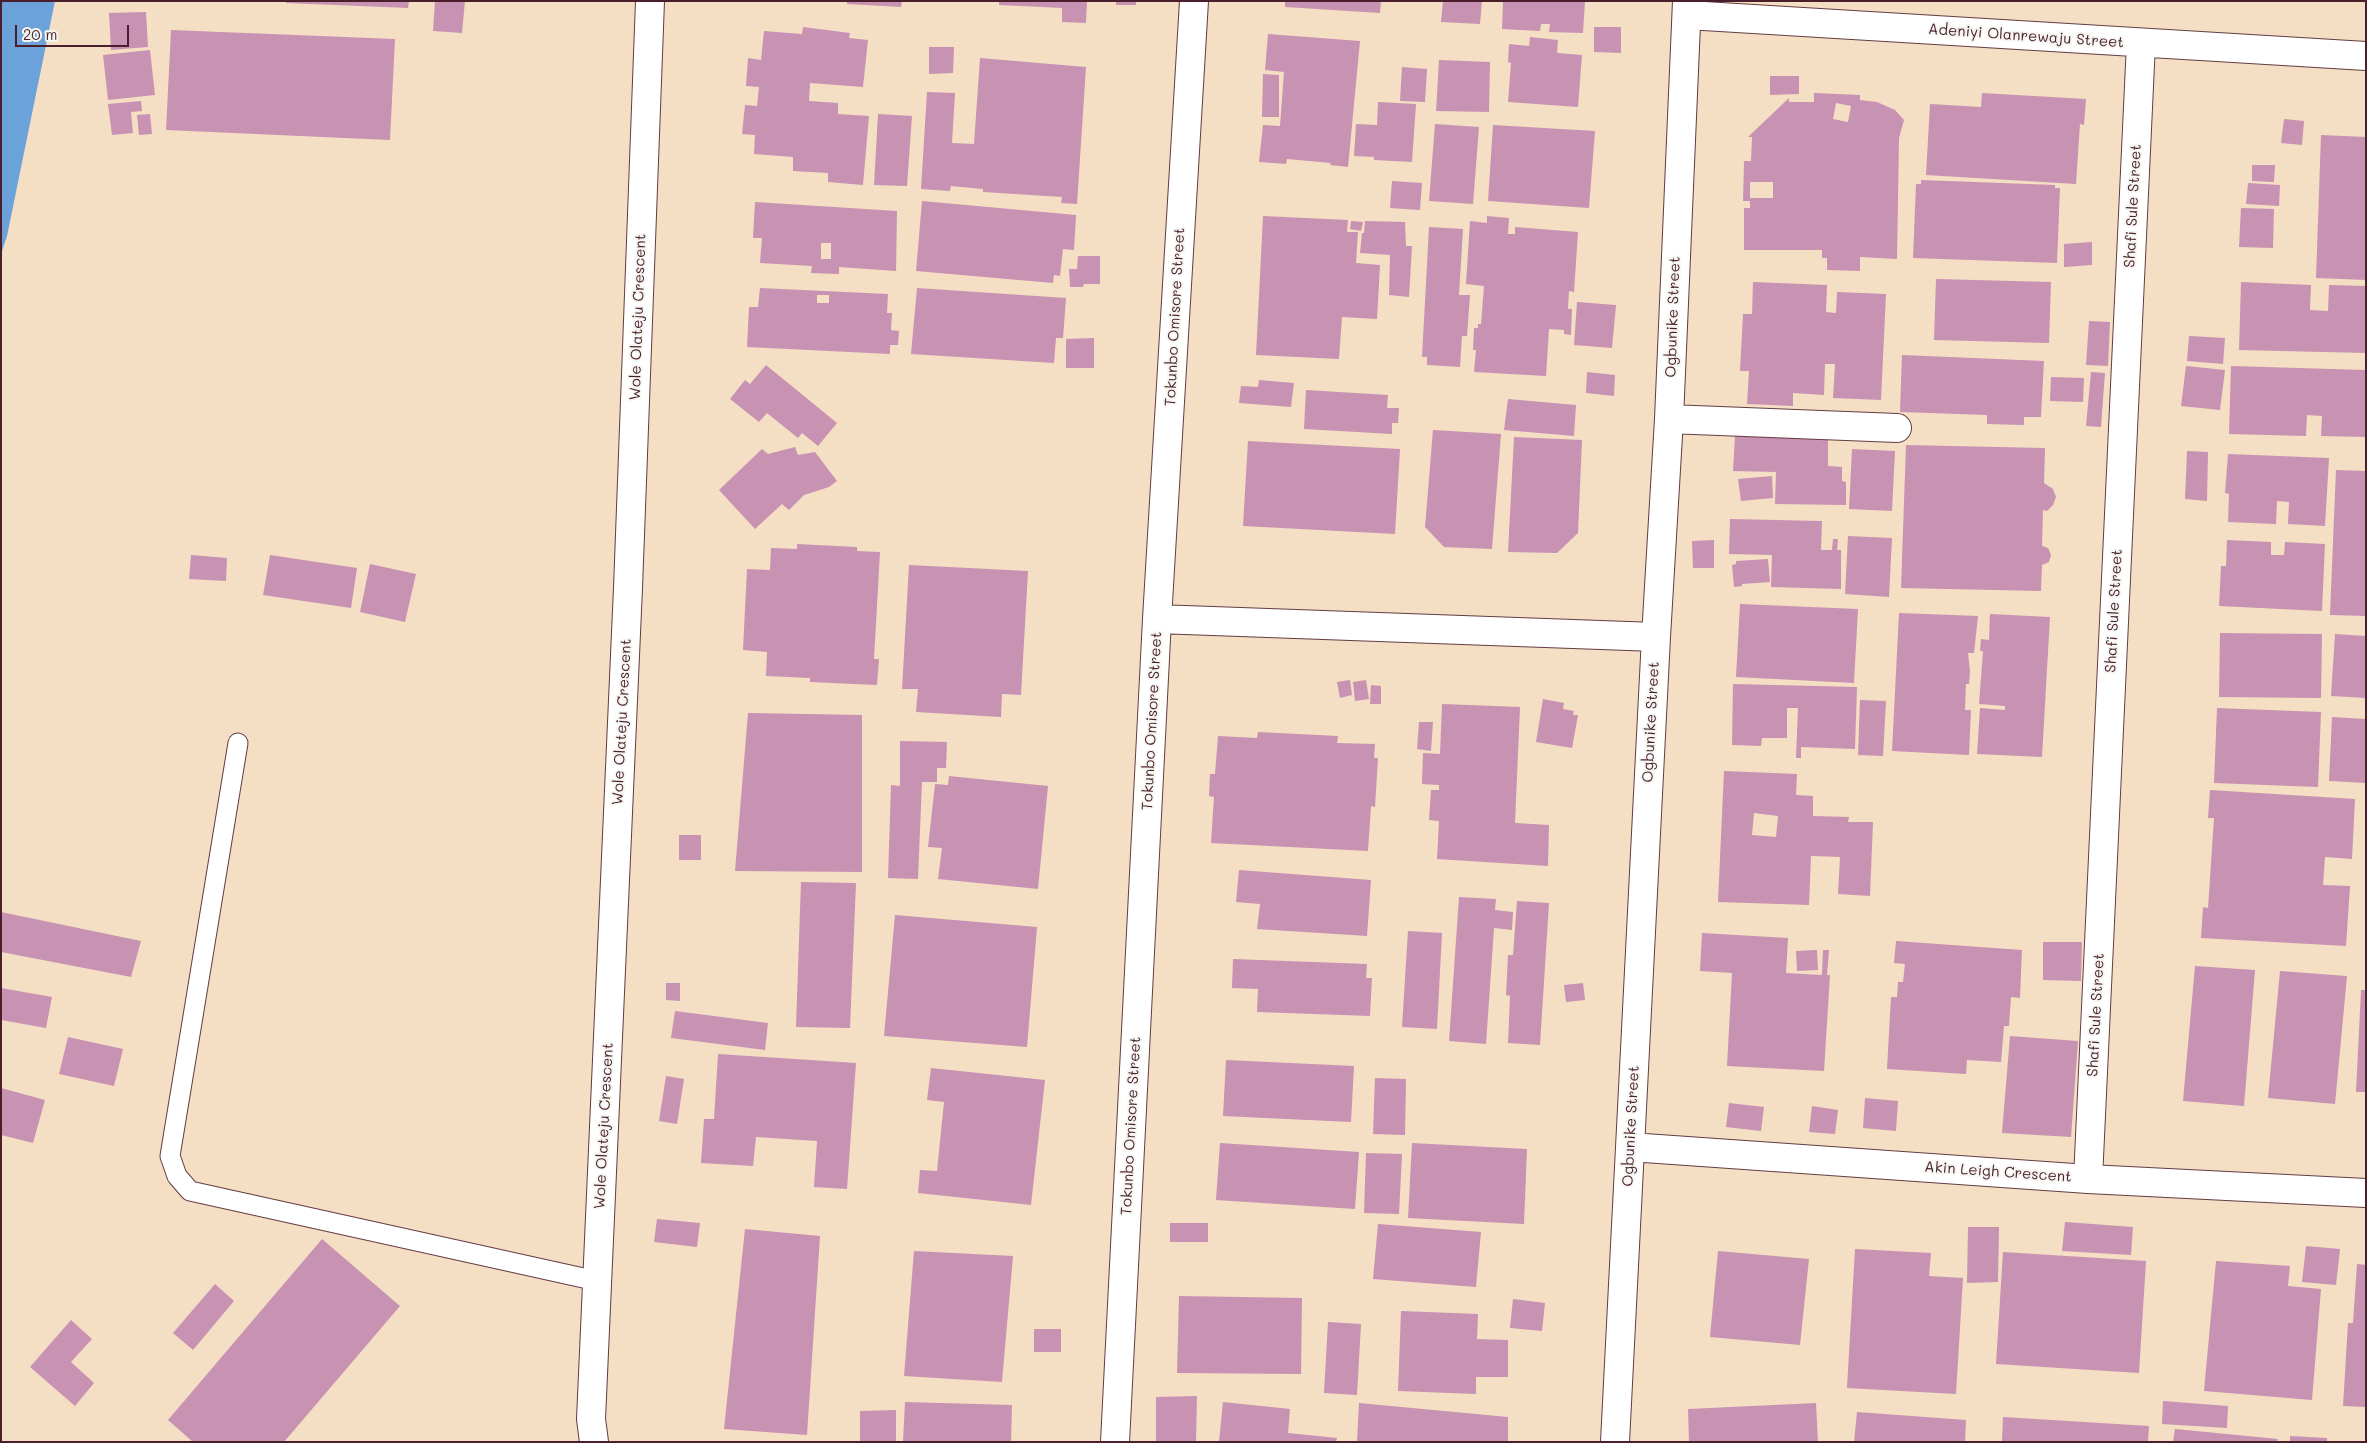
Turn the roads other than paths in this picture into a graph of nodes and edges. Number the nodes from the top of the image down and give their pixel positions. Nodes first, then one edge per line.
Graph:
1 (650, 1) edge
2 (1194, 1) edge
3 (1687, 8) edge
4 (2141, 43) junction
5 (2366, 56) edge
6 (1669, 419) junction
7 (1897, 428) dead end
8 (1157, 619) junction
9 (1656, 637) junction
10 (238, 743) dead end
11 (1630, 1147) junction
12 (2088, 1179) junction
13 (2366, 1193) edge
14 (597, 1281) junction
15 (594, 1442) edge
16 (1115, 1442) edge
17 (1615, 1442) edge

1 - 14 street, Wole Olateju Crescent
2 - 8 street, Tokunbo Omisore Street
3 - 4 street, Adeniyi Olanrewaju Street
3 - 6 street, Ogbunike Street
4 - 5 street, Adeniyi Olanrewaju Street
4 - 12 street, Shafi Sule Street
6 - 7 street
6 - 9 street, Ogbunike Street
8 - 9 street
8 - 16 street, Tokunbo Omisore Street
9 - 11 street, Ogbunike Street
10 - 14 lane
11 - 12 street, Akin Leigh Crescent
11 - 17 street, Ogbunike Street
12 - 13 street, Akin Leigh Crescent
14 - 15 street, Wole Olateju Crescent

